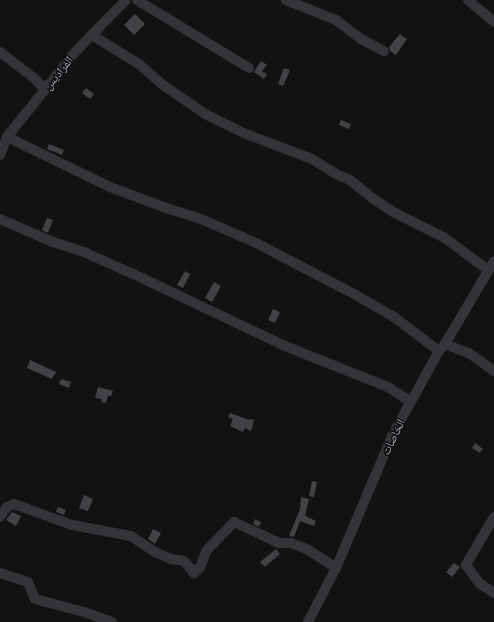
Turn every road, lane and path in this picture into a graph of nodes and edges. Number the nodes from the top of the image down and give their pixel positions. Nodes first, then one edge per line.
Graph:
1 (126, 0) edge
2 (137, 0) edge
3 (286, 0) edge
4 (468, 0) edge
5 (494, 22) edge
6 (92, 35) junction
7 (384, 51) dead end
8 (0, 52) edge
9 (249, 68) dead end
10 (45, 90) junction
11 (7, 137) junction
12 (0, 155) edge
13 (0, 219) edge
14 (494, 261) edge
15 (488, 270) junction
16 (442, 348) junction
17 (494, 371) edge
18 (411, 402) junction
19 (0, 517) edge
20 (494, 517) edge
21 (336, 568) junction
22 (0, 573) edge
23 (494, 593) edge
24 (112, 622) edge
25 (308, 622) edge

1 - 6 street, الفراديس
2 - 9 street
3 - 7 street
4 - 5 street
6 - 10 street, الفراديس
6 - 15 street
8 - 10 street
10 - 11 street, الفراديس
11 - 12 street, الفراديس
11 - 16 street
13 - 18 street
14 - 15 street, الخاصات
15 - 16 street, الخاصات
16 - 17 street
16 - 18 street, الخاصات
18 - 21 street, الخاصات
19 - 21 street
20 - 23 street
21 - 25 street, الخاصات
22 - 24 street

